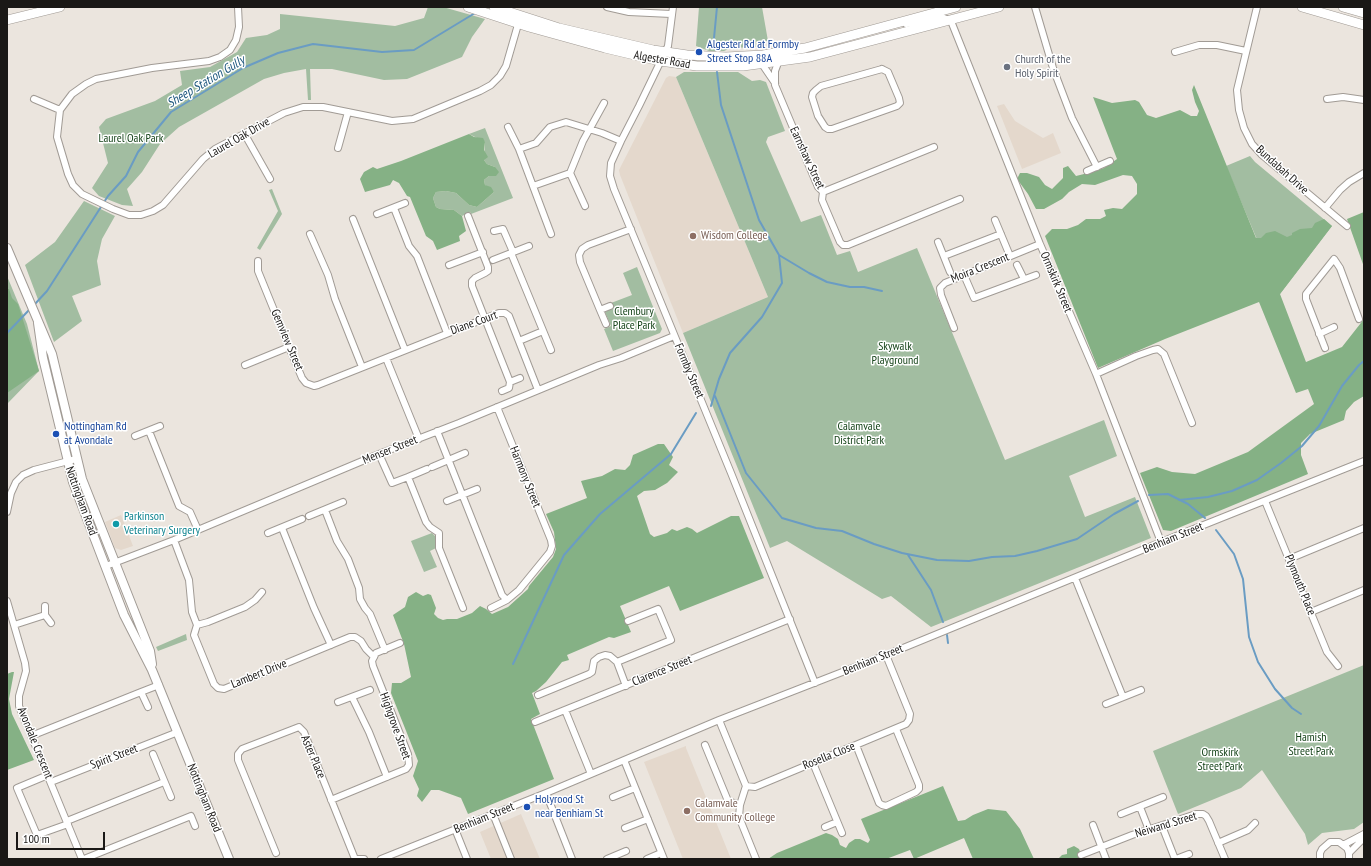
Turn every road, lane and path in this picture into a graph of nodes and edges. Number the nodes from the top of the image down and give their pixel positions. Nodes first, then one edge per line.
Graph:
1 (60, 7) edge
2 (238, 7) edge
3 (468, 7) edge
4 (607, 7) edge
5 (673, 7) edge
6 (956, 7) edge
7 (961, 7) edge
8 (999, 7) edge
9 (1035, 7) edge
10 (1257, 7) edge
11 (1302, 7) edge
12 (1343, 7) edge
13 (494, 10) edge
14 (1364, 13) edge
15 (671, 14) junction
16 (7, 20) edge
17 (519, 20) junction
18 (951, 21) junction
19 (1364, 24) edge
20 (884, 26) junction
21 (1246, 51) junction
22 (1175, 52) dead end
23 (663, 57) junction
24 (778, 63) junction
25 (762, 64) junction
26 (776, 85) junction
27 (34, 99) dead end
28 (1327, 99) dead end
29 (1364, 100) edge
30 (604, 103) dead end
31 (60, 110) junction
32 (348, 112) junction
33 (821, 122) joint
34 (508, 127) dead end
35 (590, 129) junction
36 (244, 133) junction
37 (620, 141) junction
38 (934, 147) dead end
39 (338, 148) dead end
40 (519, 150) junction
41 (1110, 161) dead end
42 (1097, 167) junction
43 (1088, 171) dead end
44 (570, 173) junction
45 (1364, 173) edge
46 (270, 178) dead end
47 (533, 186) junction
48 (823, 192) junction
49 (960, 199) dead end
50 (405, 203) dead end
51 (585, 206) dead end
52 (394, 208) junction
53 (1325, 208) junction
54 (377, 214) dead end
55 (468, 216) dead end
56 (353, 219) dead end
57 (995, 220) dead end
58 (1346, 226) dead end
59 (631, 229) junction
60 (494, 231) dead end
61 (310, 234) dead end
62 (551, 234) dead end
63 (1001, 234) junction
64 (938, 242) dead end
65 (1040, 244) junction
66 (528, 246) dead end
67 (7, 248) edge
68 (483, 252) junction
69 (512, 253) junction
70 (944, 256) junction
71 (1010, 256) junction
72 (258, 260) dead end
73 (493, 260) dead end
74 (449, 265) dead end
75 (1017, 265) dead end
76 (950, 272) dead end
77 (964, 275) junction
78 (1036, 275) dead end
79 (1024, 280) junction
80 (610, 306) dead end
81 (600, 310) junction
82 (484, 318) junction
83 (1359, 319) dead end
84 (38, 323) junction
85 (606, 324) dead end
86 (1334, 327) dead end
87 (954, 328) dead end
88 (543, 331) junction
89 (447, 333) junction
90 (1319, 334) junction
91 (674, 336) junction
92 (519, 341) junction
93 (289, 347) junction
94 (1325, 348) dead end
95 (405, 350) junction
96 (551, 350) dead end
97 (386, 358) junction
98 (245, 365) dead end
99 (362, 367) junction
100 (1096, 374) junction
101 (520, 378) dead end
102 (510, 382) junction
103 (538, 390) junction
104 (502, 391) dead end
105 (497, 407) junction
106 (1192, 423) dead end
107 (160, 426) dead end
108 (149, 431) junction
109 (437, 431) junction
110 (135, 436) dead end
111 (419, 439) junction
112 (465, 453) dead end
113 (379, 454) junction
114 (76, 459) junction
115 (450, 460) junction
116 (67, 461) junction
117 (1364, 461) edge
118 (408, 477) junction
119 (477, 490) dead end
120 (463, 495) junction
121 (447, 501) dead end
122 (1265, 501) junction
123 (343, 502) dead end
124 (325, 510) junction
125 (7, 512) edge
126 (309, 516) dead end
127 (302, 520) dead end
128 (282, 528) junction
129 (1364, 528) edge
130 (198, 530) junction
131 (268, 533) dead end
132 (174, 540) junction
133 (1161, 542) junction
134 (1289, 559) junction
135 (115, 562) junction
136 (106, 566) junction
137 (1075, 578) junction
138 (1364, 590) edge
139 (262, 592) dead end
140 (507, 600) junction
141 (7, 601) edge
142 (45, 606) dead end
143 (463, 608) dead end
144 (491, 608) dead end
145 (1311, 612) junction
146 (45, 615) junction
147 (790, 619) junction
148 (628, 621) dead end
149 (51, 624) dead end
150 (14, 625) junction
151 (197, 625) junction
152 (400, 643) dead end
153 (331, 645) junction
154 (385, 650) junction
155 (886, 655) junction
156 (374, 656) junction
157 (617, 662) junction
158 (1338, 666) dead end
159 (152, 670) junction
160 (815, 683) junction
161 (158, 685) junction
162 (626, 686) junction
163 (370, 690) dead end
164 (1141, 690) dead end
165 (141, 692) junction
166 (538, 695) dead end
167 (352, 697) junction
168 (1124, 697) junction
169 (338, 702) dead end
170 (1106, 704) dead end
171 (148, 707) dead end
172 (565, 710) junction
173 (719, 720) junction
174 (534, 722) dead end
175 (896, 728) junction
176 (178, 732) junction
177 (31, 736) junction
178 (705, 745) dead end
179 (856, 745) junction
180 (153, 754) dead end
181 (624, 760) junction
182 (813, 763) junction
183 (591, 774) junction
184 (48, 775) junction
185 (387, 777) junction
186 (51, 782) junction
187 (164, 782) junction
188 (746, 786) junction
189 (635, 788) junction
190 (546, 793) junction
191 (171, 797) dead end
192 (613, 797) dead end
193 (1163, 797) dead end
194 (331, 800) junction
195 (740, 805) junction
196 (1140, 807) junction
197 (493, 814) junction
198 (1121, 814) dead end
199 (648, 819) junction
200 (837, 822) junction
201 (67, 823) junction
202 (1255, 823) dead end
203 (1093, 825) dead end
204 (195, 826) dead end
205 (1162, 826) junction
206 (825, 827) dead end
207 (625, 828) dead end
208 (455, 830) junction
209 (1149, 830) junction
210 (842, 833) dead end
211 (1364, 834) edge
212 (1364, 838) edge
213 (1218, 842) junction
214 (1344, 845) junction
215 (1101, 847) junction
216 (626, 851) dead end
217 (276, 853) dead end
218 (1189, 854) dead end
219 (1081, 855) dead end
220 (663, 856) edge
221 (1349, 856) edge
222 (611, 858) edge
223 (83, 859) edge
224 (229, 859) edge
225 (356, 859) edge
226 (364, 859) edge
227 (381, 859) edge
228 (467, 859) edge
229 (511, 859) edge
230 (572, 859) edge
231 (647, 859) edge
232 (756, 859) edge
233 (1106, 859) edge
234 (1176, 859) edge
235 (1225, 859) edge
236 (1320, 859) edge

1 - 16 main road
2 - 31 street
3 - 13 main road, Algester Road
4 - 15 street
5 - 15 street, Formby Street
6 - 20 main road, Algester Road
7 - 18 street
8 - 18 main road, Algester Road
9 - 42 street
10 - 21 street, Bundabah Drive
11 - 19 main road
12 - 14 main road
13 - 17 main road, Algester Road
15 - 23 street, Formby Street
17 - 23 main road, Algester Road
17 - 32 street, Laurel Oak Drive
18 - 20 street
18 - 24 main road, Algester Road
18 - 65 street, Ormskirk Street
20 - 23 main road, Algester Road
21 - 22 street
21 - 53 street, Bundabah Drive
23 - 25 main road, Algester Road
23 - 37 street, Formby Street
24 - 25 main road, Algester Road
24 - 26 street, Earnshaw Street
25 - 26 street
26 - 48 street, Earnshaw Street
27 - 31 street
28 - 29 street
30 - 35 street
31 - 36 street, Laurel Oak Drive
32 - 36 street, Laurel Oak Drive
32 - 39 street
33 - 33 street
34 - 40 street
35 - 37 street
35 - 40 street
35 - 44 street
36 - 46 street
37 - 59 street, Formby Street
38 - 48 street
40 - 47 street
41 - 42 street
42 - 43 street
44 - 47 street
44 - 51 street
45 - 53 street
47 - 62 street
48 - 49 street, Earnshaw Street
50 - 52 street
52 - 54 street
52 - 89 street
53 - 58 street, Bundabah Drive
55 - 68 street
56 - 95 street
57 - 63 street
59 - 81 street
59 - 91 street, Formby Street
60 - 69 street
61 - 99 street
63 - 70 street
63 - 71 street
64 - 70 street
65 - 71 street, Moira Crescent
65 - 100 street, Ormskirk Street
66 - 69 street
67 - 84 street, Nottingham Road
68 - 74 street
68 - 82 street
69 - 73 street
69 - 88 street
70 - 76 street
71 - 77 street, Moira Crescent
72 - 93 street, Gemview Street
75 - 79 street
77 - 79 street
77 - 87 street, Moira Crescent
78 - 79 street
80 - 81 street
81 - 85 street
82 - 89 street, Diane Court
82 - 92 street, Diane Court
82 - 102 street
83 - 90 street
84 - 114 street, Nottingham Road
84 - 116 street, Nottingham Road
86 - 90 street
88 - 92 street
88 - 96 street
89 - 95 street, Diane Court
90 - 94 street
91 - 103 street, Menser Street
91 - 147 street, Formby Street
92 - 103 street, Diane Court
93 - 98 street
93 - 99 street, Gemview Street
95 - 97 street, Diane Court
97 - 99 street, Gemview Street
97 - 111 street
100 - 106 street
100 - 133 street, Ormskirk Street
101 - 102 street
102 - 104 street
103 - 105 street, Menser Street
105 - 109 street, Menser Street
105 - 140 street, Harmony Street
107 - 108 street
108 - 110 street
108 - 130 street
109 - 111 street, Menser Street
109 - 115 street
111 - 113 street, Menser Street
112 - 115 street
113 - 118 street
113 - 130 street, Menser Street
114 - 116 street
114 - 135 street, Nottingham Road
115 - 118 street
115 - 120 street
116 - 125 street
116 - 136 street, Nottingham Road
117 - 122 street, Benhiam Street
118 - 143 street
119 - 120 street
120 - 121 street
120 - 140 street
122 - 133 street, Benhiam Street
122 - 134 street, Plymouth Place
123 - 124 street
124 - 126 street
124 - 154 street
127 - 128 street
128 - 131 street
128 - 153 street
129 - 134 street
130 - 132 street, Menser Street
132 - 135 street, Menser Street
132 - 151 street, Lambert Drive
133 - 137 street, Benhiam Street
134 - 145 street, Plymouth Place
135 - 136 street, Menser Street
135 - 159 street, Nottingham Road
136 - 159 street, Nottingham Road
137 - 155 street, Benhiam Street
137 - 168 street
138 - 145 street
139 - 151 street
140 - 144 street
141 - 150 street, Avondale Crescent
142 - 146 street
145 - 158 street, Plymouth Place
146 - 149 street
146 - 150 street
147 - 160 street, Formby Street
147 - 162 street, Clarence Street
148 - 157 street
150 - 177 street, Avondale Crescent
151 - 153 street, Lambert Drive
152 - 154 street
153 - 156 street
154 - 156 street
155 - 160 street, Benhiam Street
155 - 175 street, Rosella Close
156 - 185 street, Highgrove Street
157 - 162 street
157 - 166 street
159 - 161 street, Nottingham Road
160 - 173 street, Benhiam Street
161 - 165 street
161 - 176 street, Nottingham Road
162 - 172 street, Clarence Street
163 - 167 street
164 - 168 street
165 - 171 street
165 - 177 street
167 - 169 street
167 - 185 street
168 - 170 street
172 - 174 street, Clarence Street
172 - 183 street
173 - 181 street, Benhiam Street
173 - 188 street
175 - 179 street, Rosella Close
175 - 179 street
176 - 186 street, Spirit Street
176 - 224 street, Nottingham Road
177 - 184 street, Avondale Crescent
178 - 195 street
179 - 182 street, Rosella Close
180 - 187 street
181 - 183 street, Benhiam Street
181 - 189 street
182 - 188 street, Rosella Close
182 - 200 street
183 - 190 street, Benhiam Street
184 - 186 street, Avondale Crescent
184 - 201 street
185 - 194 street, Highgrove Street
186 - 201 street, Avondale Crescent
187 - 191 street
187 - 201 street
188 - 195 street
189 - 192 street
189 - 199 street
190 - 197 street, Benhiam Street
190 - 230 street
193 - 196 street
194 - 217 street, Aster Place
194 - 225 street, Aster Place
195 - 232 street
196 - 198 street
196 - 209 street
197 - 208 street, Benhiam Street
197 - 229 street
199 - 207 street
199 - 220 street
200 - 206 street
200 - 210 street
201 - 223 street, Avondale Crescent
202 - 213 street
203 - 215 street
204 - 223 street
205 - 209 street, Neiwand Street
205 - 213 street, Neiwand Street
205 - 234 street
208 - 227 street, Benhiam Street
208 - 228 street
209 - 215 street, Neiwand Street
211 - 214 street
212 - 221 street
213 - 235 street, Neiwand Street
214 - 221 street
214 - 236 street
215 - 219 street, Neiwand Street
215 - 233 street
216 - 222 street
218 - 234 street
220 - 231 street
225 - 226 street

